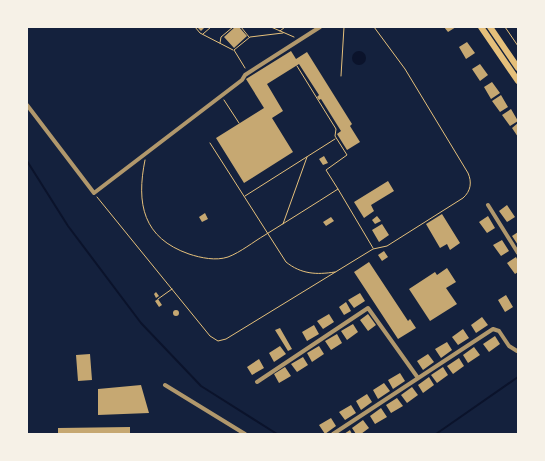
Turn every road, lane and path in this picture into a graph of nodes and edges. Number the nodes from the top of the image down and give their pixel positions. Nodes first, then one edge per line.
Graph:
1 (195, 27) edge
2 (211, 27) edge
3 (232, 27) edge
4 (241, 27) edge
5 (271, 27) edge
6 (285, 27) edge
7 (320, 27) edge
8 (344, 27) edge
9 (374, 27) edge
10 (481, 27) edge
11 (490, 27) edge
12 (505, 27) edge
13 (280, 31) junction
14 (283, 32) junction
15 (203, 34) junction
16 (250, 37) junction
17 (300, 40) junction
18 (220, 43) junction
19 (518, 46) edge
20 (234, 50) junction
21 (297, 66) dead end
22 (518, 68) edge
23 (248, 73) junction
24 (341, 76) dead end
25 (518, 81) edge
26 (221, 96) junction
27 (27, 105) edge
28 (239, 123) dead end
29 (336, 138) junction
30 (210, 143) dead end
31 (147, 152) junction
32 (307, 157) junction
33 (338, 189) junction
34 (94, 193) junction
35 (245, 196) junction
36 (488, 205) dead end
37 (283, 224) junction
38 (267, 234) junction
39 (373, 249) junction
40 (518, 253) edge
41 (336, 272) junction
42 (172, 289) junction
43 (158, 299) dead end
44 (518, 351) edge
45 (418, 378) junction
46 (257, 382) dead end
47 (165, 385) dead end
48 (245, 434) edge
49 (333, 434) edge

1 - 15 path
2 - 15 path
3 - 18 path
4 - 16 path
5 - 13 path
6 - 13 path
7 - 17 street
8 - 24 path
9 - 39 path
10 - 25 highway
11 - 22 highway
12 - 19 path
13 - 14 path
14 - 16 path
14 - 17 path
15 - 18 path
16 - 20 path
17 - 23 street
18 - 20 path
20 - 23 path
21 - 29 path
23 - 26 street
26 - 28 path
26 - 31 street
27 - 34 street
29 - 32 path
29 - 33 path
30 - 35 path
31 - 34 street
31 - 38 path
32 - 35 path
32 - 37 path
33 - 37 path
33 - 39 path
34 - 42 path
35 - 38 path
36 - 40 street
37 - 38 path
38 - 41 path
39 - 41 path
41 - 42 path
42 - 43 path
44 - 45 street
45 - 46 street
45 - 49 street
47 - 48 street

